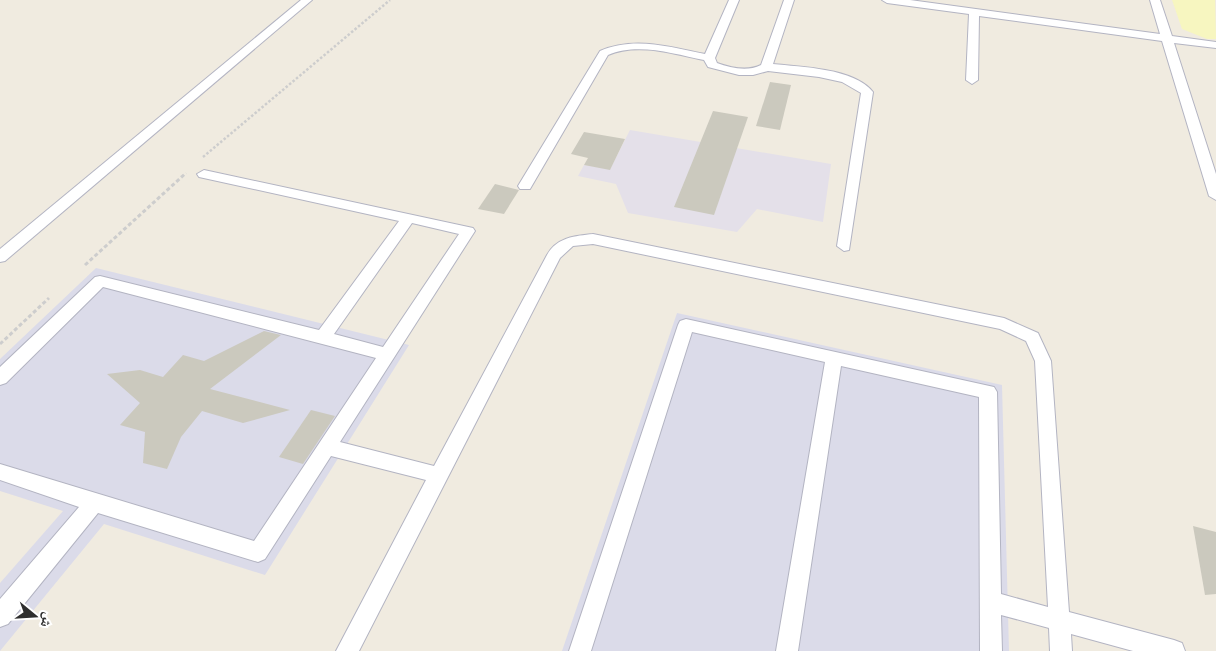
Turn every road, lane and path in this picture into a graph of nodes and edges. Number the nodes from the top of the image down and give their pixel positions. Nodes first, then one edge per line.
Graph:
1 (307, 0) edge
2 (734, 0) edge
3 (789, 0) edge
4 (887, 0) edge
5 (1155, 0) edge
6 (949, 4) edge
7 (974, 12) junction
8 (1167, 39) junction
9 (1216, 45) edge
10 (708, 58) junction
11 (766, 67) junction
12 (972, 80) dead end
13 (204, 174) dead end
14 (525, 186) dead end
15 (1216, 196) edge
16 (408, 218) junction
17 (844, 246) dead end
18 (0, 257) edge
19 (323, 337) junction
20 (386, 354) junction
21 (834, 358) junction
22 (0, 378) edge
23 (328, 447) junction
24 (0, 472) edge
25 (439, 475) junction
26 (94, 503) junction
27 (990, 602) junction
28 (0, 616) edge
29 (1059, 620) junction
30 (346, 651) edge
31 (580, 651) edge
32 (787, 651) edge
33 (991, 651) edge
34 (1061, 651) edge
35 (1174, 651) edge

1 - 18 lane
2 - 10 lane
3 - 11 lane
4 - 6 lane
5 - 8 lane
6 - 7 lane
7 - 8 lane
7 - 12 lane
8 - 9 lane
8 - 15 lane
10 - 11 lane
10 - 14 lane
11 - 17 lane
13 - 16 lane
16 - 19 lane
16 - 20 lane
19 - 20 lane
19 - 22 lane
20 - 23 lane
21 - 27 lane
21 - 31 lane
21 - 32 lane
23 - 25 lane
23 - 26 lane
24 - 26 lane
25 - 29 lane
25 - 30 lane
26 - 28 lane
27 - 29 lane
27 - 33 lane
29 - 34 lane
29 - 35 lane

